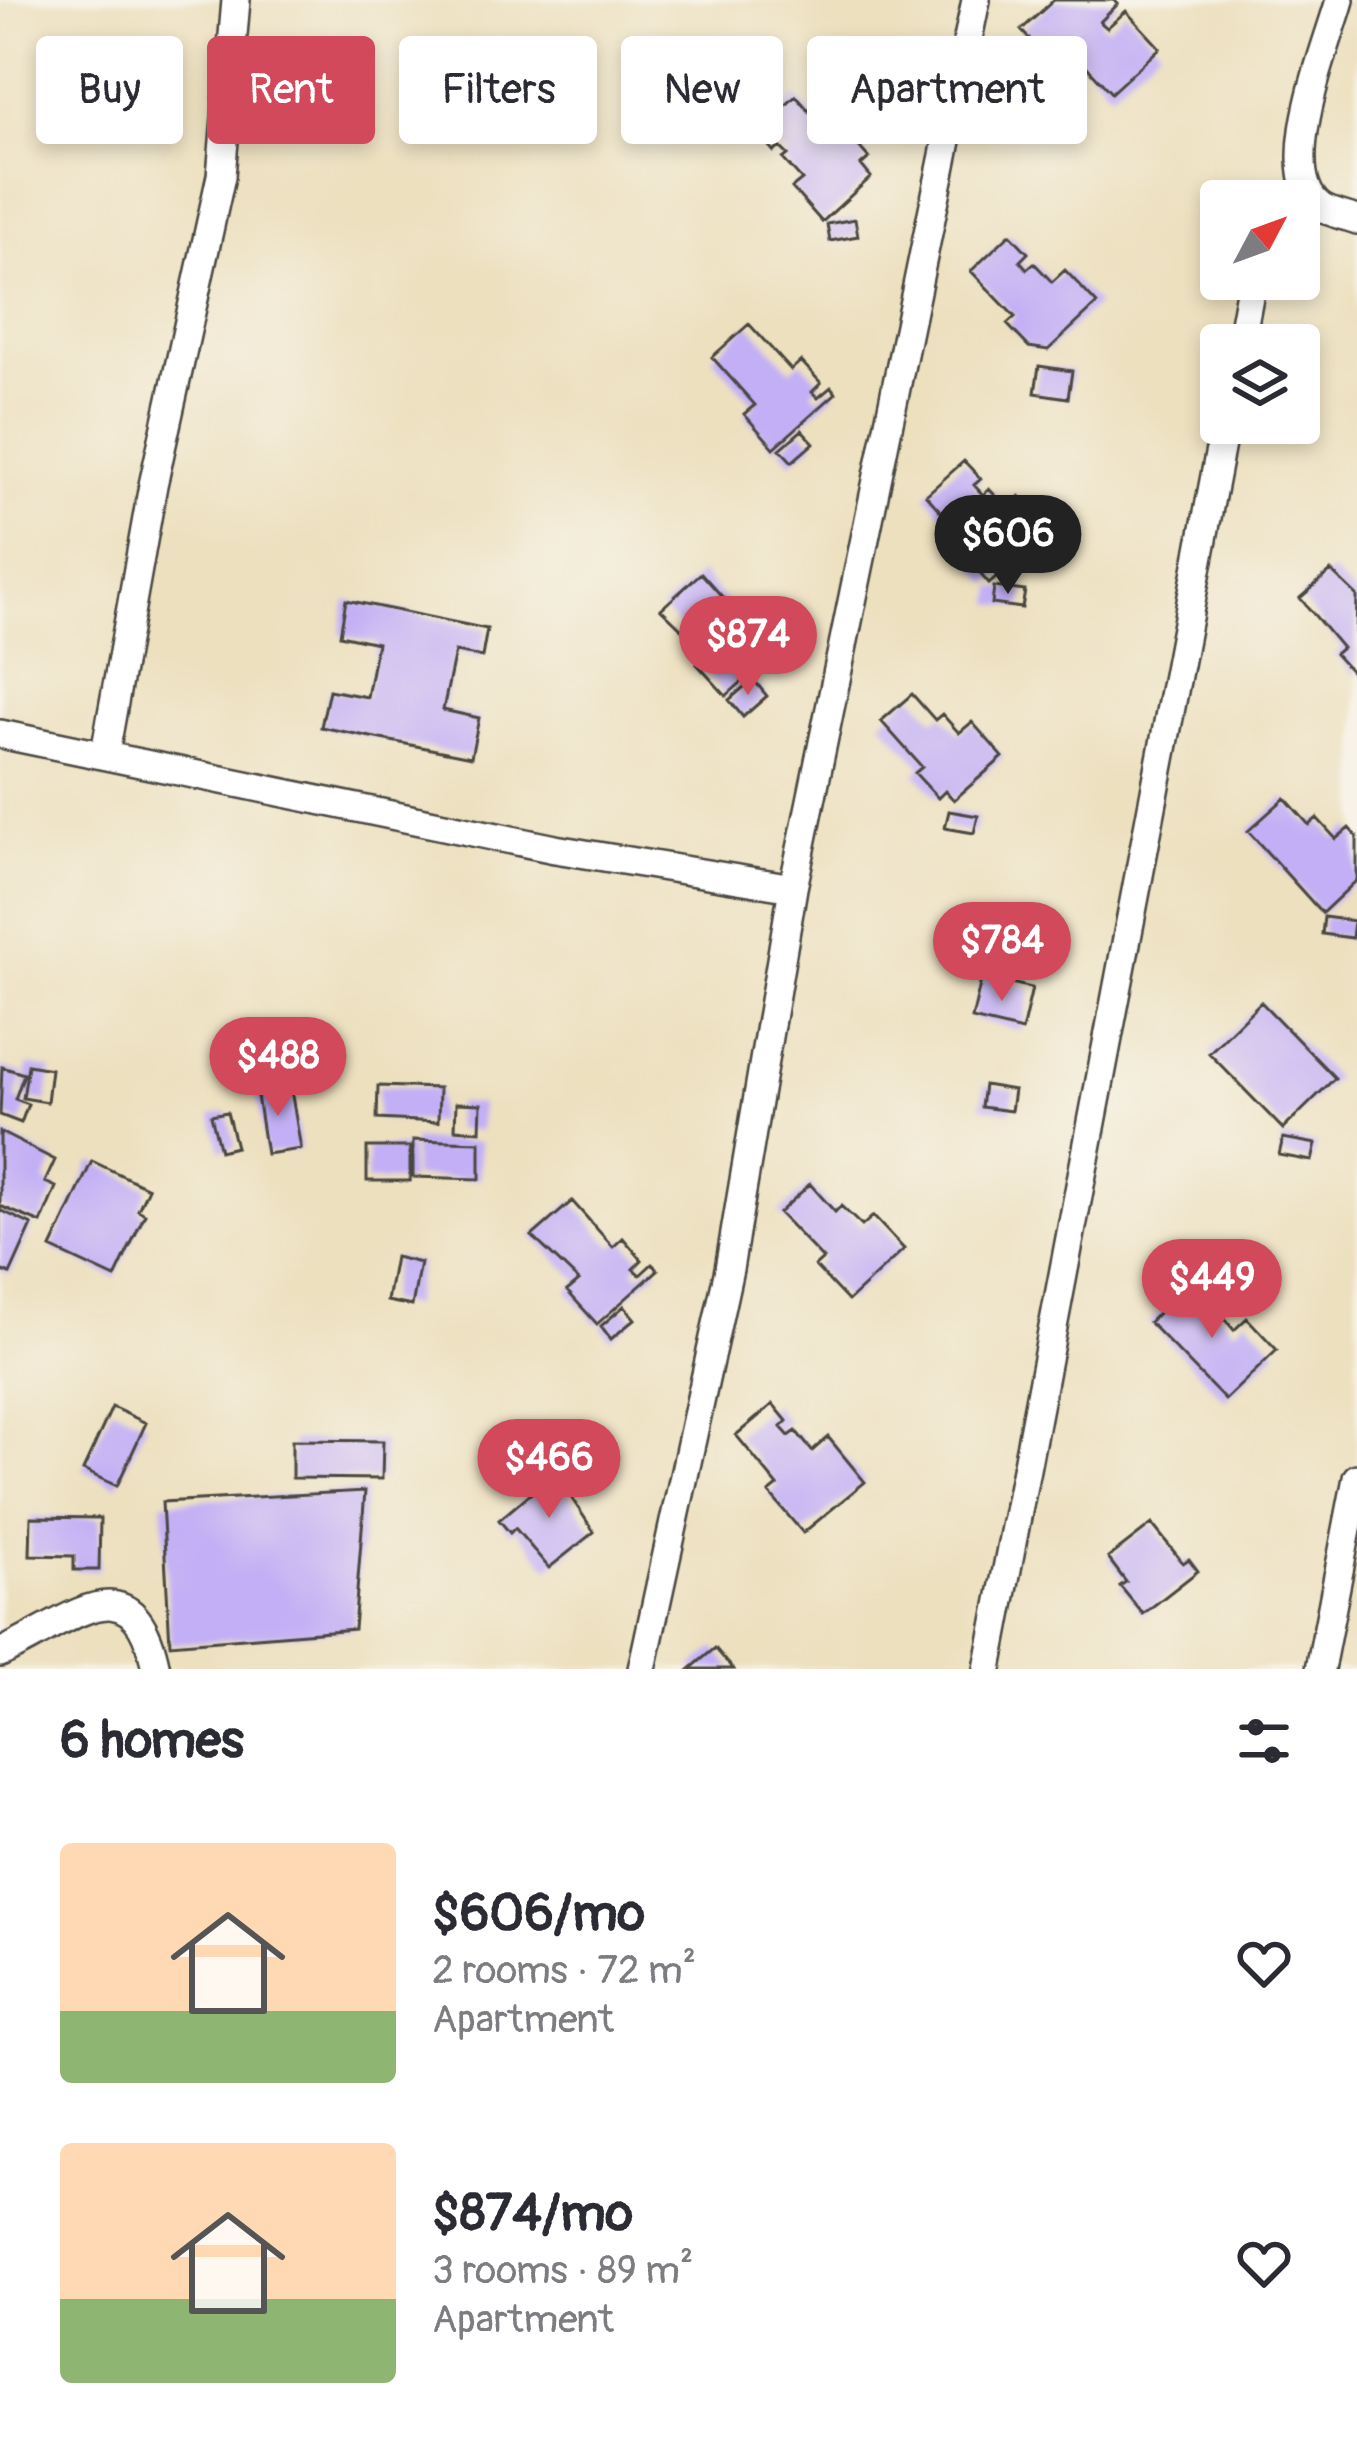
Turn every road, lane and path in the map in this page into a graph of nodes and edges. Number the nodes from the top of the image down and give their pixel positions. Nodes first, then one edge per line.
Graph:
1 (236, 0) edge
2 (976, 0) edge
3 (1340, 0) edge
4 (1357, 220) edge
5 (1221, 444) edge
6 (0, 734) edge
7 (104, 753) junction
8 (793, 888) junction
9 (1357, 1478) edge
10 (0, 1653) edge
11 (156, 1669) edge
12 (642, 1669) edge
13 (988, 1669) edge
14 (1320, 1669) edge

1 - 7 street
2 - 8 street
3 - 4 street
5 - 13 street
6 - 7 street
7 - 8 street
8 - 12 street
9 - 14 street
10 - 11 street

